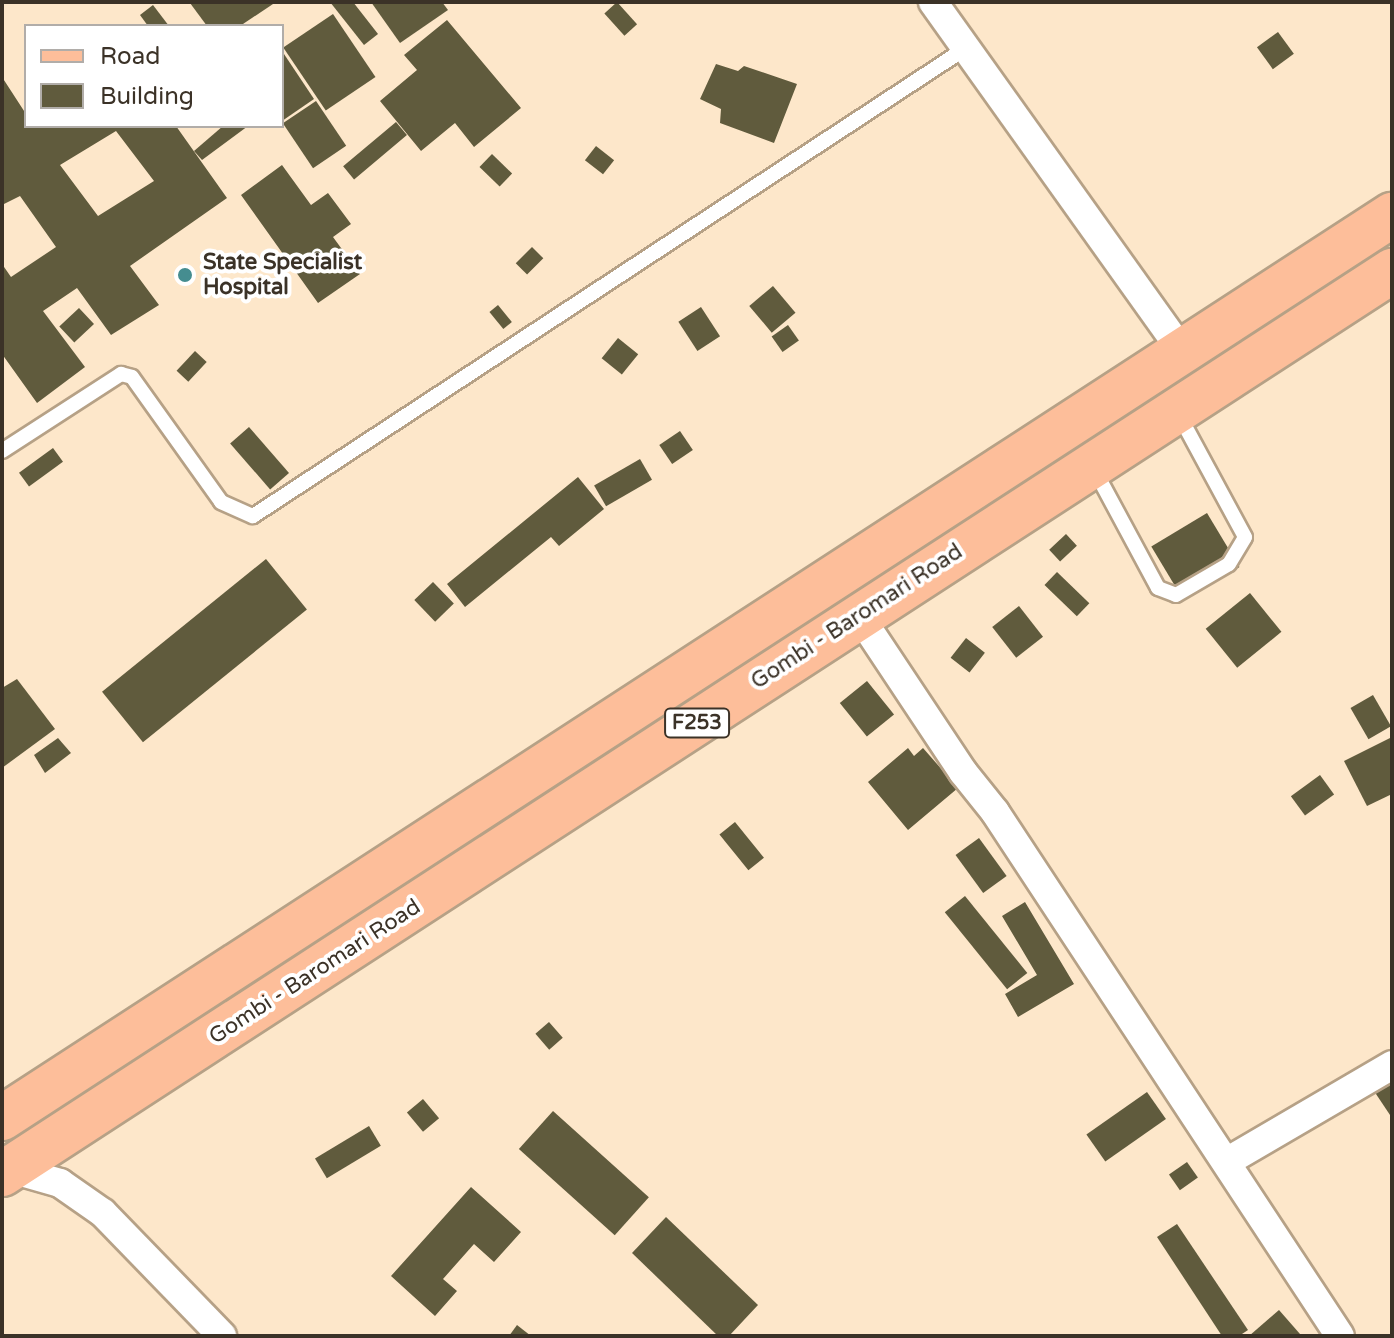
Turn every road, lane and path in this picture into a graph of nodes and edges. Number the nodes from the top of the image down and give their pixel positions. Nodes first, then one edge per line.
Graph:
1 (933, 2) edge
2 (966, 48) junction
3 (1392, 215) edge
4 (1392, 271) edge
5 (1183, 352) junction
6 (1177, 411) junction
7 (2, 451) edge
8 (1092, 466) junction
9 (858, 614) junction
10 (1392, 1065) edge
11 (2, 1118) edge
12 (1228, 1161) junction
13 (5, 1166) edge
14 (222, 1336) edge
15 (1340, 1336) edge

1 - 2 street
2 - 5 street
2 - 7 lane
3 - 5 main road, Gombi - Baromari Road / F253
4 - 6 main road, Gombi - Baromari Road / F253
5 - 11 main road, Gombi - Baromari Road / F253
6 - 8 main road, Gombi - Baromari Road / F253
6 - 8 lane
8 - 9 main road, Gombi - Baromari Road / F253
9 - 12 street
9 - 13 main road, Gombi - Baromari Road / F253
10 - 12 street
12 - 15 street
13 - 14 street

